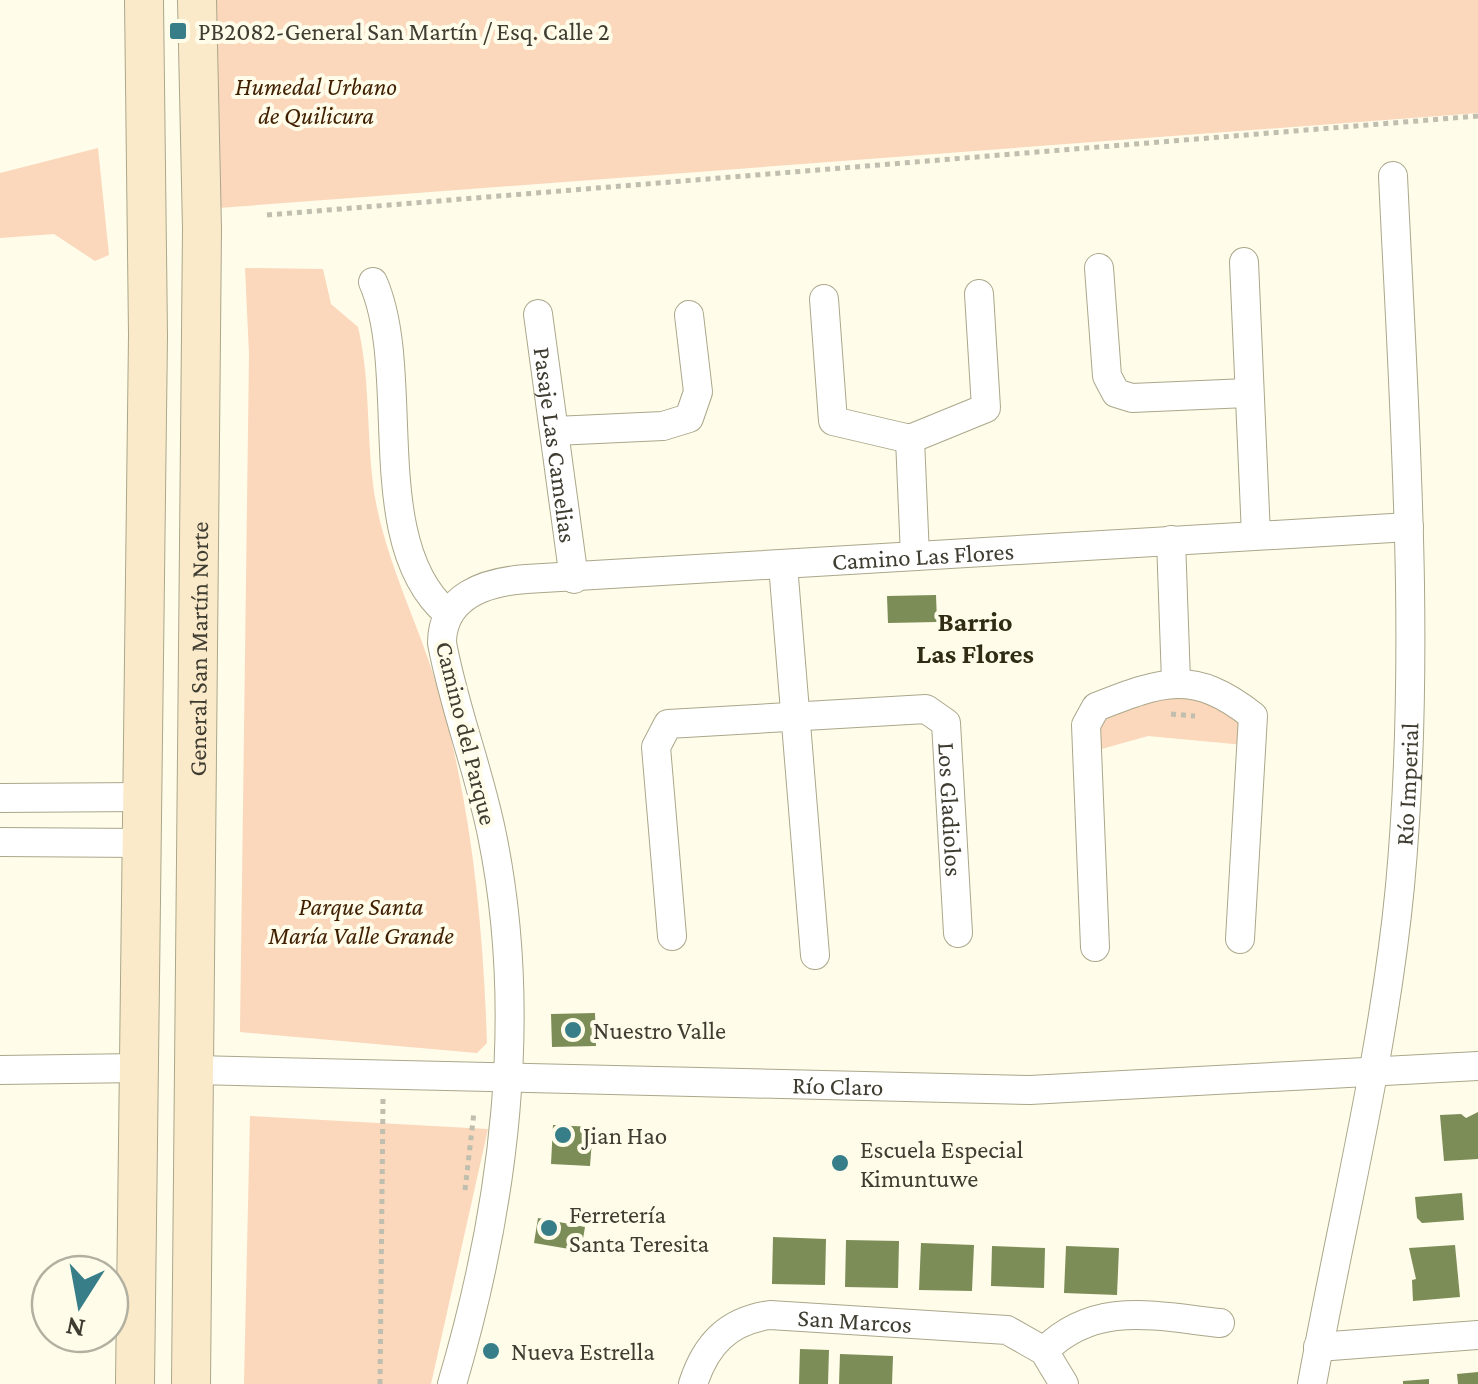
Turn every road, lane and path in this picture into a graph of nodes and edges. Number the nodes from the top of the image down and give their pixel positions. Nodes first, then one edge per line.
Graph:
1 (144, 0) edge
2 (198, 0) edge
3 (1478, 116) edge
4 (1393, 176) dead end
5 (267, 215) dead end
6 (1244, 262) dead end
7 (1099, 268) dead end
8 (373, 282) dead end
9 (979, 294) dead end
10 (824, 299) dead end
11 (538, 314) dead end
12 (689, 315) dead end
13 (1247, 393) junction
14 (555, 431) junction
15 (910, 440) junction
16 (1409, 528) junction
17 (1256, 535) junction
18 (1171, 540) junction
19 (915, 556) junction
20 (783, 565) junction
21 (574, 579) junction
22 (448, 613) junction
23 (143, 650) junction
24 (195, 650) junction
25 (1176, 681) junction
26 (797, 717) junction
27 (142, 797) junction
28 (0, 798) edge
29 (0, 842) edge
30 (141, 842) junction
31 (958, 933) dead end
32 (672, 936) dead end
33 (1240, 938) dead end
34 (1095, 947) dead end
35 (815, 955) dead end
36 (1478, 1066) edge
37 (138, 1068) junction
38 (0, 1070) edge
39 (196, 1070) junction
40 (1372, 1074) junction
41 (383, 1076) junction
42 (508, 1080) junction
43 (1220, 1323) dead end
44 (1478, 1335) edge
45 (1318, 1348) junction
46 (1044, 1350) junction
47 (135, 1384) edge
48 (191, 1384) edge
49 (380, 1384) edge
50 (452, 1384) edge
51 (694, 1384) edge
52 (1064, 1384) edge
53 (1312, 1384) edge

1 - 23 main road
2 - 24 main road, General San Martín Norte
3 - 5 path
4 - 16 street, Río Imperial
6 - 13 street
7 - 13 street
8 - 22 street, Camino del Parque
9 - 15 street
10 - 15 street
11 - 14 street, Pasaje Las Camelias
12 - 14 street
13 - 17 street
14 - 21 street, Pasaje Las Camelias
15 - 19 street
16 - 17 street, Camino Las Flores
16 - 40 street, Río Imperial
17 - 18 street, Camino Las Flores
18 - 19 street, Camino Las Flores
18 - 25 street
19 - 20 street, Camino Las Flores
20 - 21 street, Camino Las Flores
20 - 26 street
21 - 22 street, Camino Las Flores
22 - 42 street, Camino del Parque
23 - 24 main road
23 - 27 main road
24 - 39 main road, General San Martín Norte
25 - 33 street
25 - 34 street
26 - 31 street, Los Gladiolos
26 - 32 street, Los Gladiolos
26 - 35 street
27 - 28 street
27 - 30 main road
29 - 30 street
30 - 37 main road
36 - 40 street, Río Claro
37 - 38 street
37 - 39 main road
37 - 47 main road
39 - 41 street, Río Claro
39 - 48 main road, General San Martín Norte
40 - 42 street, Río Claro
40 - 45 street, Río Imperial
41 - 42 street, Río Claro
41 - 49 path
42 - 50 street, Camino del Parque
43 - 46 street
44 - 45 street
45 - 53 street, Río Imperial
46 - 51 street, San Marcos
46 - 52 street

